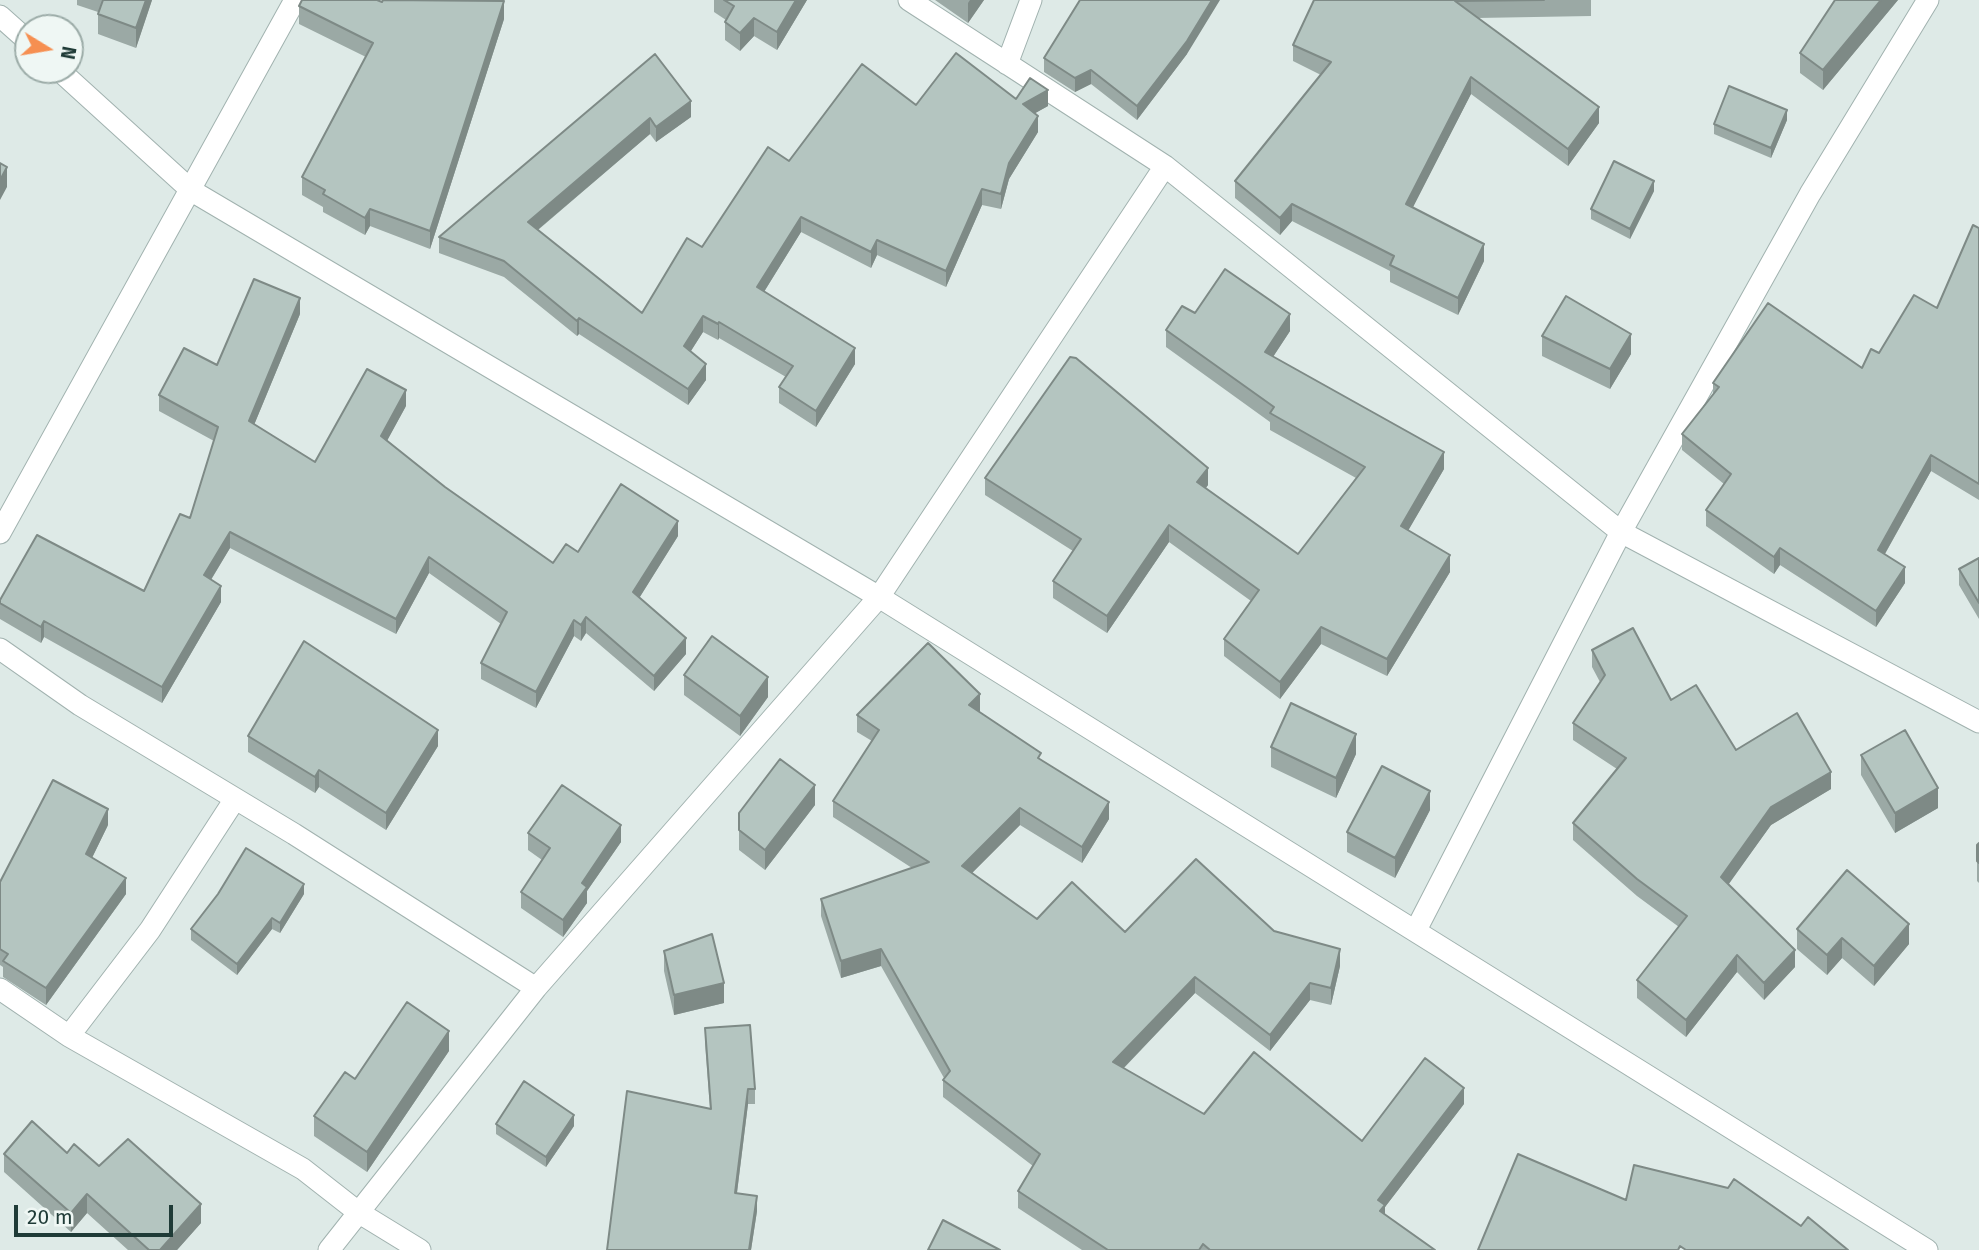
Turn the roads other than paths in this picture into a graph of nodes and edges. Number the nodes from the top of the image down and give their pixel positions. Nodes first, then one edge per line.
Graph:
1 (295, 0) edge
2 (909, 0) edge
3 (1031, 0) edge
4 (1928, 0) edge
5 (0, 16) edge
6 (14, 28) edge
7 (1007, 64) junction
8 (74, 84) edge
9 (1165, 166) junction
10 (192, 191) junction
11 (1621, 532) junction
12 (0, 533) edge
13 (879, 597) junction
14 (0, 649) edge
15 (1979, 722) edge
16 (235, 799) junction
17 (1416, 930) junction
18 (536, 988) junction
19 (0, 989) edge
20 (69, 1035) junction
21 (358, 1212) junction
22 (329, 1250) edge
23 (420, 1250) edge
24 (1927, 1250) edge

1 - 10 street
2 - 7 street
3 - 7 street
4 - 11 street
5 - 6 street
7 - 9 street
8 - 10 street
9 - 11 street
9 - 13 street
10 - 12 street
10 - 13 street
11 - 15 street
11 - 17 street
13 - 17 street
13 - 18 street
14 - 16 street
16 - 18 street
16 - 20 street
17 - 24 street
18 - 21 street
19 - 20 street
20 - 21 street
21 - 22 street
21 - 23 street

